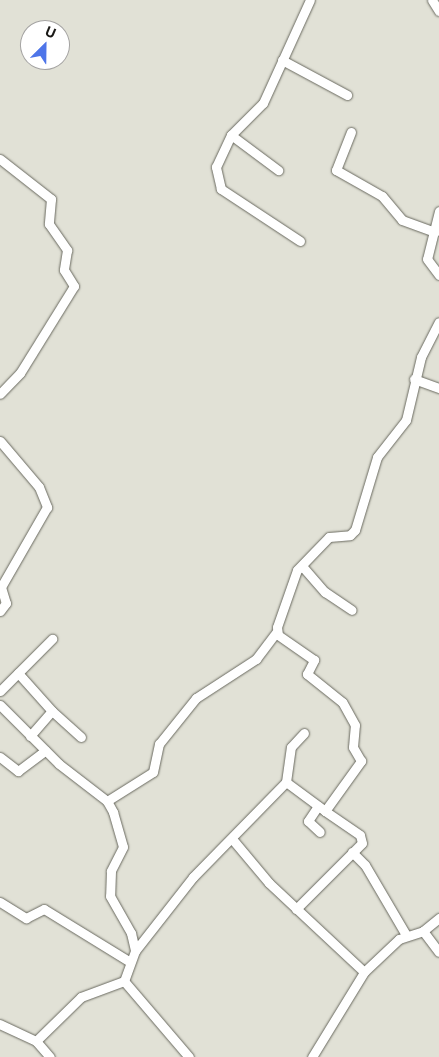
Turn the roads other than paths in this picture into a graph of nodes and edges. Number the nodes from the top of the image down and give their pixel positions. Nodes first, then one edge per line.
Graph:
1 (310, 0) edge
2 (432, 0) edge
3 (439, 11) edge
4 (282, 60) junction
5 (347, 95) dead end
6 (351, 132) dead end
7 (231, 135) junction
8 (0, 159) edge
9 (278, 170) dead end
10 (439, 210) edge
11 (435, 232) junction
12 (300, 241) dead end
13 (439, 275) edge
14 (439, 322) edge
15 (414, 379) junction
16 (439, 388) edge
17 (0, 394) edge
18 (0, 441) edge
19 (302, 566) junction
20 (352, 610) dead end
21 (0, 611) edge
22 (276, 632) junction
23 (52, 639) dead end
24 (18, 673) junction
25 (0, 691) edge
26 (0, 705) edge
27 (52, 711) junction
28 (304, 732) dead end
29 (30, 736) junction
30 (81, 737) dead end
31 (45, 751) junction
32 (0, 757) edge
33 (286, 782) junction
34 (107, 801) junction
35 (322, 808) junction
36 (320, 832) dead end
37 (233, 840) junction
38 (352, 852) junction
39 (0, 902) edge
40 (296, 909) junction
41 (439, 918) edge
42 (423, 931) junction
43 (406, 935) junction
44 (135, 951) junction
45 (439, 952) edge
46 (130, 962) junction
47 (364, 972) junction
48 (124, 981) junction
49 (0, 1024) edge
50 (36, 1041) junction
51 (50, 1057) edge
52 (189, 1057) edge
53 (312, 1057) edge

1 - 4 street
2 - 3 street
4 - 5 street
4 - 7 street
6 - 11 street
7 - 9 street
7 - 12 street
8 - 17 street
10 - 11 street
11 - 13 street
14 - 15 street
15 - 16 street
15 - 19 street
18 - 21 street
19 - 20 street
19 - 22 street
22 - 34 street
22 - 35 street
23 - 24 street
24 - 25 street
24 - 27 street
26 - 29 street
27 - 29 street
27 - 30 street
28 - 33 street
29 - 31 street
31 - 32 street
31 - 34 street
33 - 35 street
33 - 37 street
34 - 44 street
35 - 36 street
35 - 38 street
37 - 40 street
37 - 44 street
38 - 40 street
38 - 43 street
39 - 46 street
40 - 47 street
41 - 42 street
42 - 43 street
42 - 45 street
43 - 47 street
44 - 46 street
46 - 48 street
47 - 53 street
48 - 50 street
48 - 52 street
49 - 50 street
50 - 51 street

